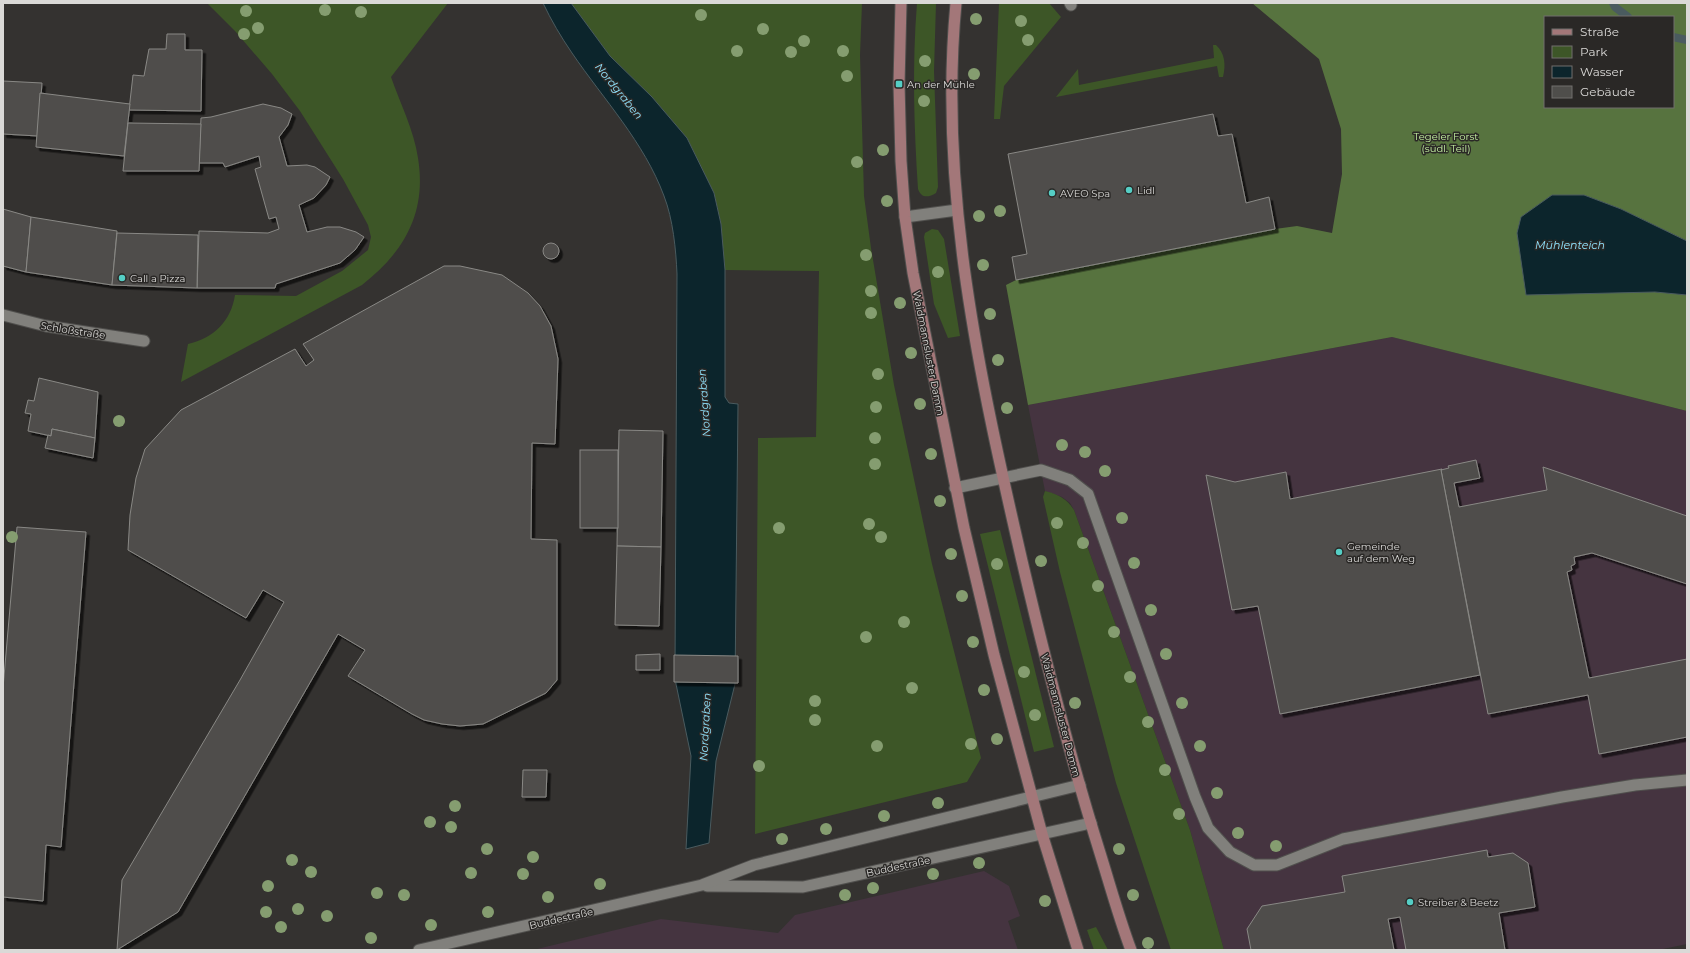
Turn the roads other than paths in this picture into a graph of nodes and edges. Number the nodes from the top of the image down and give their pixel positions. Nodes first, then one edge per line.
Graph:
1 (900, 3) edge
2 (956, 3) edge
3 (957, 210) junction
4 (905, 217) junction
5 (3, 315) edge
6 (144, 341) dead end
7 (1004, 477) junction
8 (955, 488) junction
9 (1687, 780) edge
10 (1080, 785) junction
11 (1032, 797) junction
12 (1090, 823) junction
13 (1042, 834) junction
14 (702, 886) junction
15 (419, 950) edge
16 (1078, 950) edge
17 (1131, 950) edge

1 - 4 main road, Waidmannsluster Damm
2 - 3 main road, Waidmannsluster Damm
3 - 4 street
3 - 7 main road, Waidmannsluster Damm
4 - 8 main road, Waidmannsluster Damm
5 - 6 street, Schloßstraße
7 - 8 street
7 - 9 street
7 - 10 main road, Waidmannsluster Damm
8 - 11 main road, Waidmannsluster Damm
10 - 11 street, Buddestraße
10 - 12 main road, Waidmannsluster Damm
11 - 13 main road, Waidmannsluster Damm
11 - 14 street, Buddestraße
12 - 13 street, Buddestraße
12 - 17 main road, Waidmannsluster Damm
13 - 14 street, Buddestraße
13 - 16 main road, Waidmannsluster Damm
14 - 15 street, Buddestraße

